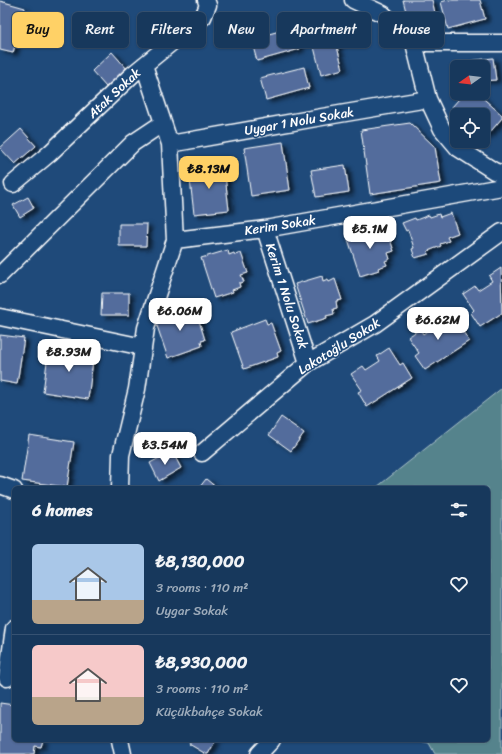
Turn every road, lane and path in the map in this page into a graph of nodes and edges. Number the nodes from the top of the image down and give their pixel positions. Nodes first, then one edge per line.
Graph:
1 (206, 0) edge
2 (353, 0) edge
3 (384, 7) edge
4 (444, 43) edge
5 (502, 43) edge
6 (415, 48) edge
7 (144, 65) junction
8 (428, 99) junction
9 (163, 123) junction
10 (170, 144) junction
11 (502, 174) edge
12 (13, 184) dead end
13 (502, 187) edge
14 (266, 229) junction
15 (502, 232) edge
16 (175, 240) junction
17 (0, 275) edge
18 (0, 317) edge
19 (143, 347) junction
20 (308, 363) junction
21 (202, 454) dead end
22 (0, 485) edge
23 (120, 486) edge
24 (12, 489) edge
25 (12, 642) edge
26 (7, 678) edge
27 (121, 742) edge
28 (270, 742) edge
29 (124, 754) edge
30 (259, 754) edge

1 - 7 street, Atak Sokak
2 - 3 street
4 - 5 street
6 - 8 street
7 - 9 street
7 - 12 street, Atak Sokak
8 - 10 street, Uygar 1 Nolu Sokak
8 - 11 street
9 - 10 street
9 - 17 street
10 - 16 street
13 - 14 street, Kerim Sokak
14 - 16 street, Kerim Sokak
14 - 20 street, Kerim 1 Nolu Sokak
15 - 20 street, Lakotoğlu Sokak
16 - 19 street
18 - 19 street
19 - 23 street
20 - 21 street, Lakotoğlu Sokak
22 - 24 street
25 - 26 street
27 - 29 street
28 - 30 street

